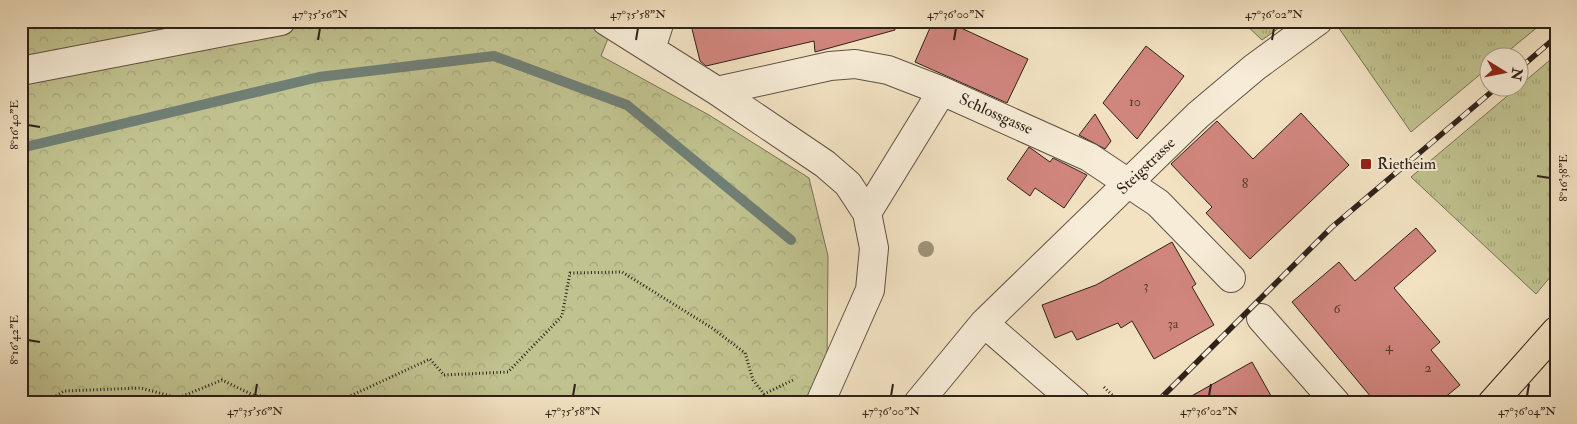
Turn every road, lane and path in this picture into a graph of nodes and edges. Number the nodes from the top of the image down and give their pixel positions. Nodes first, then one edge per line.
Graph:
1 (281, 21) edge
2 (606, 21) edge
3 (660, 21) edge
4 (1318, 21) edge
5 (651, 49) junction
6 (21, 71) edge
7 (942, 90) junction
8 (717, 91) junction
9 (1128, 183) junction
10 (867, 213) junction
11 (1231, 278) dead end
12 (1261, 318) dead end
13 (984, 322) junction
14 (1556, 331) edge
15 (790, 380) dead end
16 (1100, 382) dead end
17 (1140, 395) dead end
18 (44, 403) edge
19 (319, 403) edge
20 (336, 403) edge
21 (820, 403) edge
22 (918, 403) edge
23 (1076, 403) edge
24 (1124, 403) edge
25 (1134, 403) edge
26 (1336, 403) edge
27 (1492, 403) edge

1 - 6 street
2 - 5 street
3 - 5 street
4 - 9 street, Steigstrasse
5 - 8 street
7 - 8 street, Schlossgasse
7 - 9 street, Schlossgasse
7 - 10 street
8 - 10 street
9 - 11 street, Schlossgasse
9 - 13 street, Steigstrasse
10 - 21 street
12 - 26 street
13 - 22 street, Steigstrasse
13 - 23 street
14 - 27 main road
15 - 20 path
16 - 24 path
17 - 25 path
18 - 19 path

